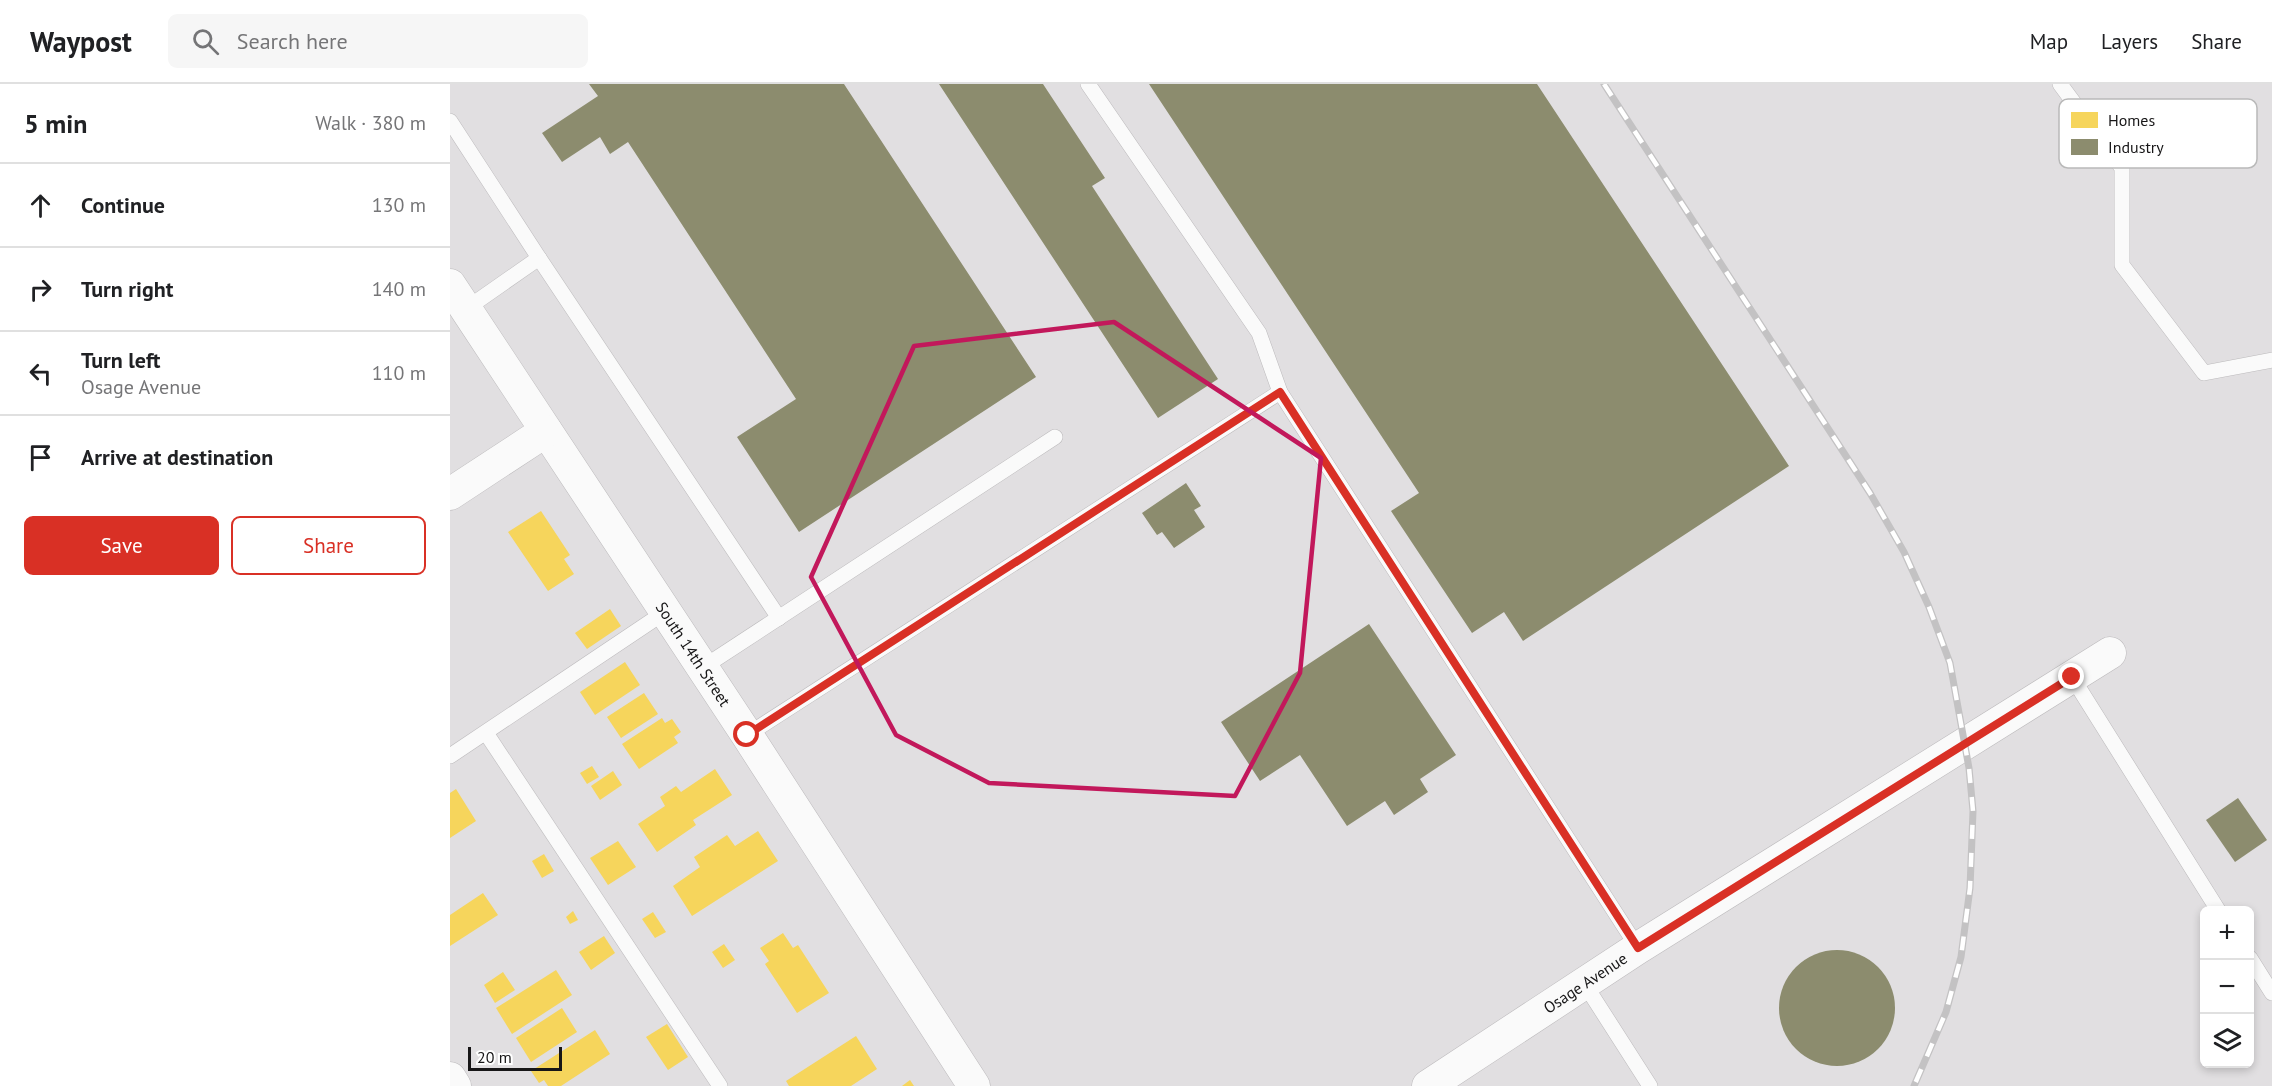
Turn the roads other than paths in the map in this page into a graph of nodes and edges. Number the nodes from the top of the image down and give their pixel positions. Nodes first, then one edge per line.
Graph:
1 (1088, 84) edge
2 (2060, 84) edge
3 (2071, 99) edge
4 (450, 122) edge
5 (2122, 168) edge
6 (539, 258) junction
7 (458, 297) edge
8 (2272, 360) edge
9 (1280, 392) junction
10 (546, 431) junction
11 (1055, 437) dead end
12 (450, 494) edge
13 (665, 612) junction
14 (779, 618) junction
15 (2110, 653) dead end
16 (702, 668) junction
17 (2072, 677) junction
18 (486, 733) junction
19 (747, 735) junction
20 (450, 756) edge
21 (2215, 906) edge
22 (1638, 948) junction
23 (2251, 960) edge
24 (1584, 983) junction
25 (2272, 993) edge
26 (450, 1078) edge
27 (455, 1086) edge
28 (720, 1086) edge
29 (974, 1086) edge
30 (1428, 1086) edge
31 (1650, 1086) edge

1 - 9 lane
2 - 3 lane
4 - 6 lane
5 - 8 lane
6 - 7 lane
6 - 14 lane
7 - 10 street, South 14th Street
9 - 19 lane
9 - 22 lane
10 - 12 street
10 - 13 street, South 14th Street
11 - 14 lane
13 - 16 street, South 14th Street
13 - 18 lane
14 - 16 lane
15 - 17 street, Osage Avenue
16 - 19 street, South 14th Street
17 - 21 lane
17 - 22 street, Osage Avenue
18 - 20 lane
18 - 28 lane
19 - 29 street, South 14th Street
22 - 24 street, Osage Avenue
23 - 25 lane
24 - 30 street, Osage Avenue
24 - 31 lane
26 - 27 street

